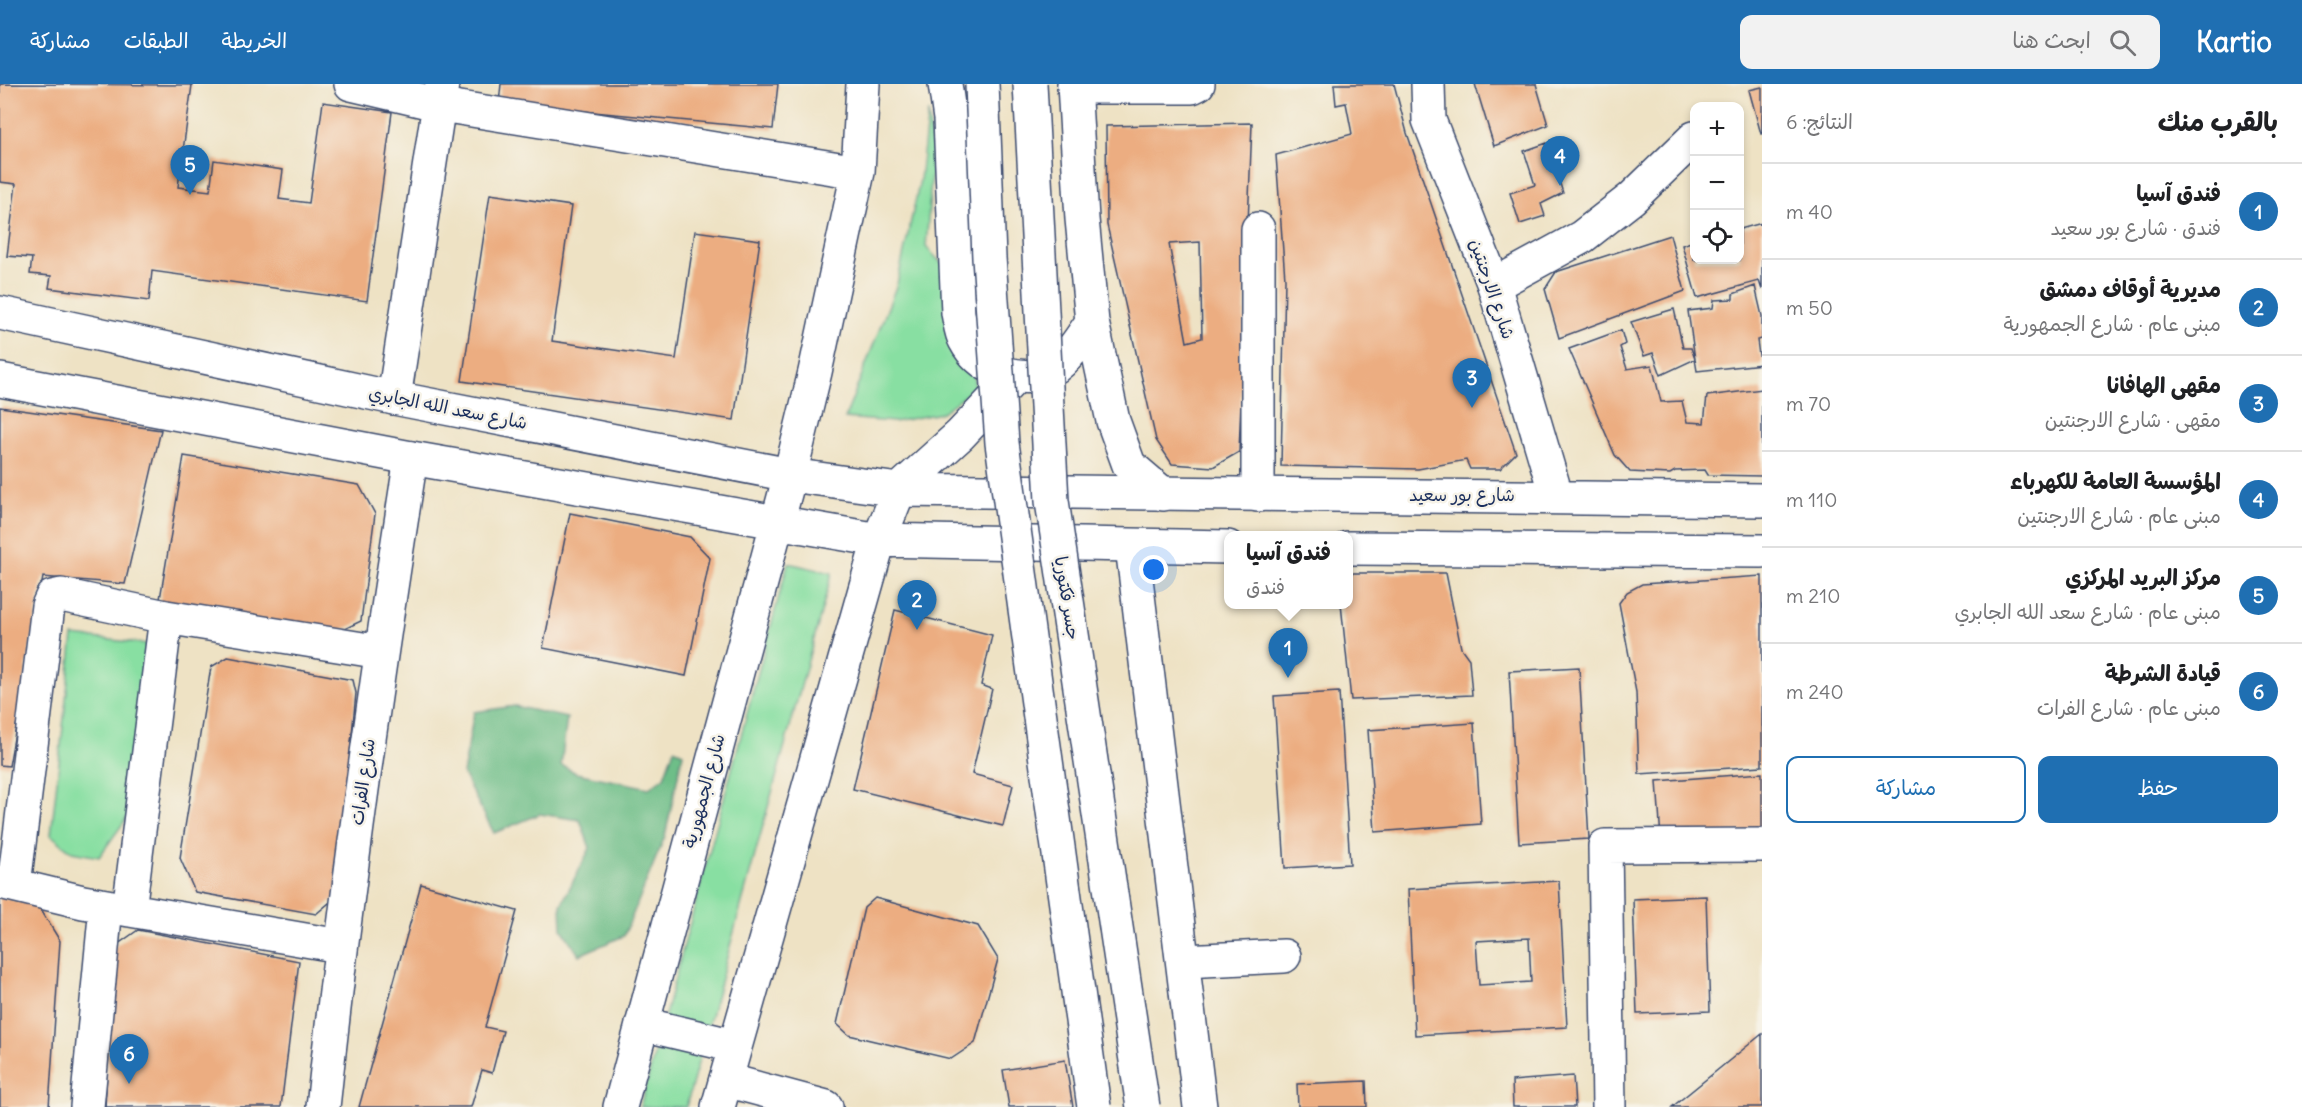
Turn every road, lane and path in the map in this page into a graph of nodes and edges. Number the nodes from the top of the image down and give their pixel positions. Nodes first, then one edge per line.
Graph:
1 (351, 84) edge
2 (863, 84) edge
3 (945, 84) edge
4 (982, 84) edge
5 (1030, 84) edge
6 (1198, 84) edge
7 (1428, 84) edge
8 (1074, 85) edge
9 (441, 95) edge
10 (1690, 143) edge
11 (858, 172) junction
12 (1258, 229) dead end
13 (1494, 285) junction
14 (0, 313) edge
15 (1092, 322) junction
16 (1016, 376) junction
17 (0, 380) edge
18 (394, 398) junction
19 (411, 458) junction
20 (790, 475) junction
21 (899, 490) junction
22 (1162, 494) junction
23 (1258, 495) junction
24 (1556, 495) junction
25 (1762, 500) edge
26 (776, 522) junction
27 (879, 540) junction
28 (1132, 546) junction
29 (1224, 547) edge
30 (1353, 548) edge
31 (1762, 551) edge
32 (166, 617) junction
33 (381, 652) junction
34 (1762, 845) edge
35 (7, 883) edge
36 (117, 908) junction
37 (340, 946) junction
38 (1284, 956) dead end
39 (1184, 961) junction
40 (642, 1024) junction
41 (735, 1046) junction
42 (722, 1094) edge
43 (87, 1107) edge
44 (323, 1107) edge
45 (620, 1107) edge
46 (826, 1107) edge
47 (1094, 1107) edge
48 (1143, 1107) edge
49 (1200, 1107) edge
50 (1610, 1107) edge

1 - 9 main road
2 - 11 main road, شارع الجمهورية
3 - 16 main road
4 - 47 main road, bridge
5 - 48 main road, جسر فكتوريا, bridge
6 - 8 main road
7 - 13 main road, شارع الارجنتين
8 - 15 main road
9 - 11 main road
9 - 18 main road
10 - 13 main road
11 - 20 main road, شارع الجمهورية
12 - 23 main road
13 - 24 main road, شارع الارجنتين
14 - 18 main road, شارع سعد الله الجابري
15 - 16 main road
15 - 22 main road
16 - 21 main road
17 - 19 main road
18 - 20 main road, شارع سعد الله الجابري
19 - 26 main road
19 - 33 main road, شارع الفرات
20 - 21 main road, شارع سعد الله الجابري
20 - 26 main road, شارع الجمهورية
21 - 22 main road, شارع سعد الله الجابري
21 - 27 main road
22 - 23 main road, شارع بور سعيد
23 - 24 main road, شارع بور سعيد
24 - 25 main road, شارع بور سعيد
26 - 27 main road
26 - 40 main road, شارع الجمهورية
27 - 28 main road
27 - 41 main road
28 - 29 main road
28 - 39 main road
30 - 31 main road
32 - 33 main road
32 - 35 main road
32 - 36 main road
33 - 37 main road, شارع الفرات
34 - 50 main road
35 - 36 main road
36 - 37 main road
36 - 43 main road
37 - 44 main road, شارع الفرات
38 - 39 main road
39 - 49 main road
40 - 41 main road
40 - 45 main road, شارع الجمهورية
41 - 42 main road
42 - 46 main road

